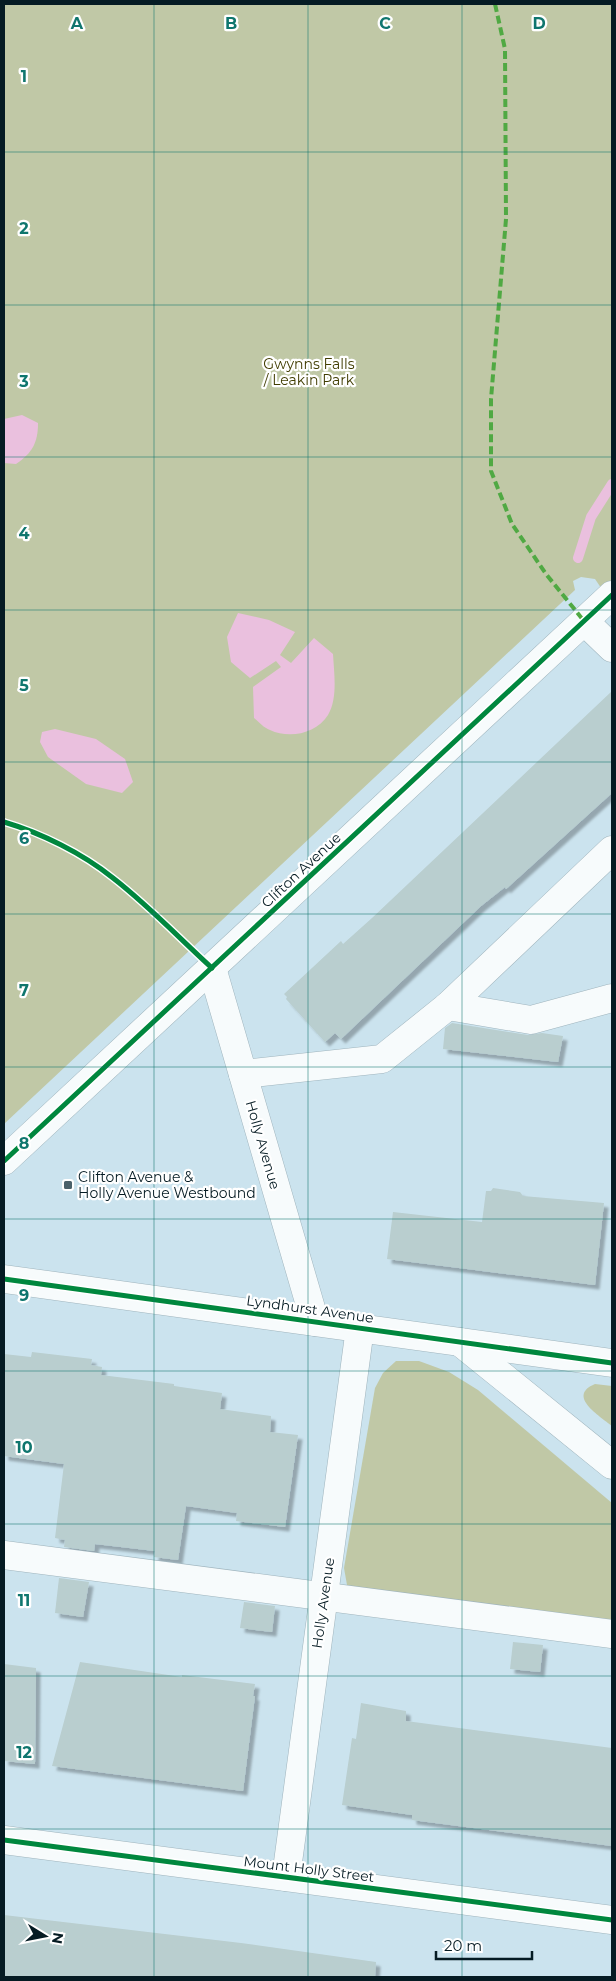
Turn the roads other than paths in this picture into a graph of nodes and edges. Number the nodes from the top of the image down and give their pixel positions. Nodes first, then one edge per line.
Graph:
1 (599, 607) edge
2 (612, 648) edge
3 (612, 850) edge
4 (212, 968) junction
5 (612, 998) edge
6 (448, 1006) junction
7 (243, 1074) junction
8 (4, 1161) edge
9 (4, 1279) edge
10 (315, 1322) junction
11 (360, 1328) junction
12 (460, 1342) junction
13 (612, 1363) edge
14 (612, 1465) edge
15 (4, 1555) edge
16 (324, 1597) junction
17 (612, 1634) edge
18 (4, 1840) edge
19 (286, 1878) junction
20 (612, 1920) edge

1 - 2 street
1 - 4 street, Clifton Avenue
3 - 6 street
4 - 7 street, Holly Avenue
4 - 8 street, Clifton Avenue
5 - 6 street
6 - 7 street
7 - 10 street, Holly Avenue
9 - 10 street, Lyndhurst Avenue
10 - 11 street, Lyndhurst Avenue
11 - 12 street, Lyndhurst Avenue
11 - 16 street, Holly Avenue
12 - 13 street, Lyndhurst Avenue
12 - 14 street
15 - 16 street
16 - 17 street
16 - 19 street, Holly Avenue
18 - 19 street, Mount Holly Street
19 - 20 street, Mount Holly Street

